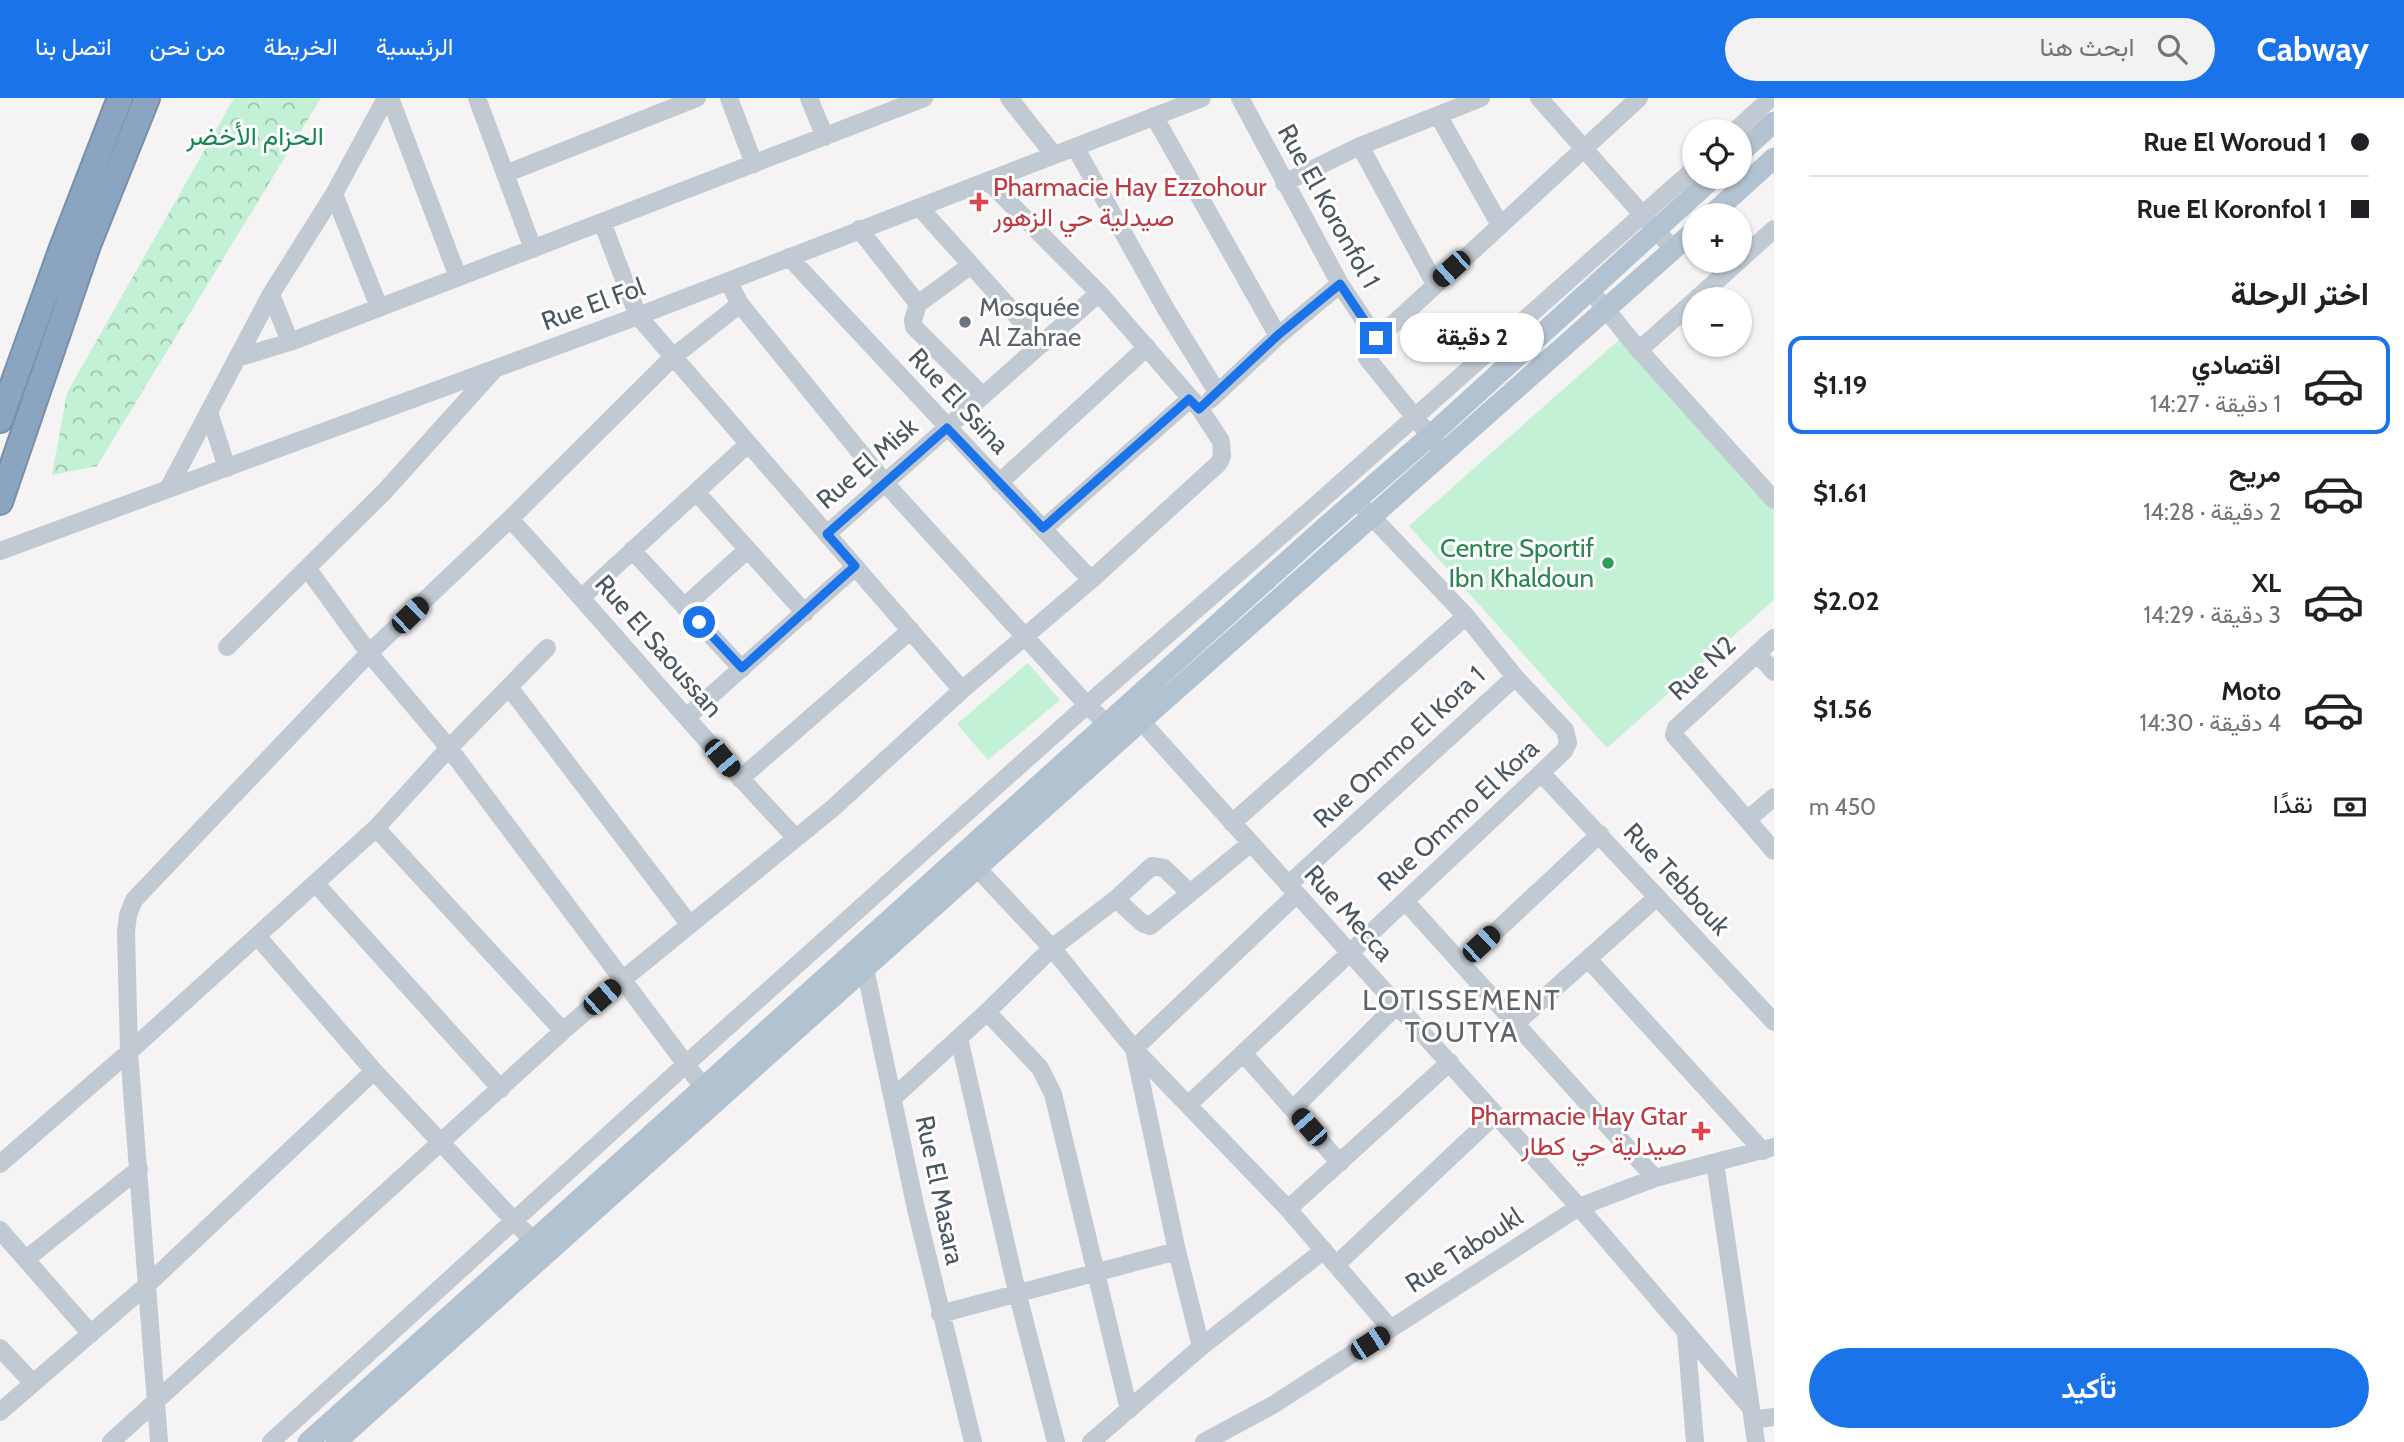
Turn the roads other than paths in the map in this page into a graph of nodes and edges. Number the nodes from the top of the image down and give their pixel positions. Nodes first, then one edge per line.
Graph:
1 (120, 98) edge
2 (147, 98) edge
3 (388, 98) edge
4 (697, 98) edge
5 (729, 98) edge
6 (809, 98) edge
7 (923, 98) edge
8 (1009, 98) edge
9 (1240, 98) edge
10 (1481, 98) edge
11 (1539, 98) edge
12 (1639, 98) edge
13 (1771, 98) edge
14 (481, 99) edge
15 (1194, 99) edge
16 (901, 103) edge
17 (1438, 115) junction
18 (1154, 116) junction
19 (1748, 119) edge
20 (1774, 122) edge
21 (825, 137) junction
22 (1752, 142) edge
23 (1360, 146) junction
24 (1075, 147) junction
25 (1584, 148) junction
26 (1054, 155) junction
27 (1774, 158) edge
28 (754, 164) junction
29 (505, 174) junction
30 (988, 181) junction
31 (1284, 183) junction
32 (1682, 183) edge
33 (1697, 189) edge
34 (334, 194) junction
35 (1724, 203) edge
36 (920, 208) junction
37 (602, 222) junction
38 (1649, 223) junction
39 (1500, 225) junction
40 (859, 229) junction
41 (1774, 229) edge
42 (1682, 241) edge
43 (1752, 248) edge
44 (533, 249) junction
45 (1673, 249) junction
46 (789, 257) junction
47 (971, 265) junction
48 (1725, 273) edge
49 (458, 278) junction
50 (728, 281) junction
51 (1340, 284) junction
52 (1434, 284) junction
53 (1709, 287) edge
54 (1590, 290) junction
55 (1099, 293) junction
56 (271, 294) junction
57 (740, 304) junction
58 (918, 304) junction
59 (379, 307) junction
60 (1606, 308) junction
61 (1682, 312) edge
62 (638, 316) junction
63 (1278, 335) junction
64 (1376, 338) junction
65 (290, 342) junction
66 (1042, 344) junction
67 (1147, 347) junction
68 (1639, 350) junction
69 (673, 357) junction
70 (237, 358) junction
71 (497, 368) junction
72 (1217, 392) junction
73 (983, 396) junction
74 (1194, 404) junction
75 (209, 412) junction
76 (1413, 418) junction
77 (0, 420) edge
78 (947, 428) junction
79 (1430, 436) junction
80 (747, 445) junction
81 (1444, 452) junction
82 (227, 468) junction
83 (885, 482) junction
84 (999, 483) junction
85 (168, 489) junction
86 (696, 492) junction
87 (1356, 500) junction
88 (1774, 500) edge
89 (0, 502) edge
90 (1308, 512) junction
91 (1371, 517) junction
92 (510, 519) junction
93 (1043, 528) junction
94 (1323, 528) junction
95 (827, 534) junction
96 (632, 550) junction
97 (747, 550) junction
98 (0, 551) edge
99 (855, 566) junction
100 (307, 568) junction
101 (1091, 580) junction
102 (582, 597) junction
103 (684, 607) junction
104 (805, 613) junction
105 (1466, 616) junction
106 (911, 629) junction
107 (1026, 636) junction
108 (1774, 638) edge
109 (227, 647) dead end
110 (547, 648) dead end
111 (369, 653) junction
112 (1757, 653) junction
113 (742, 668) junction
114 (1774, 672) edge
115 (1515, 677) junction
116 (509, 687) junction
117 (962, 690) junction
118 (1087, 705) junction
119 (1134, 713) junction
120 (687, 717) junction
121 (1107, 724) junction
122 (1122, 739) junction
123 (449, 748) junction
124 (1541, 773) junction
125 (740, 779) junction
126 (1774, 797) edge
127 (1747, 820) junction
128 (1232, 823) junction
129 (376, 828) junction
130 (1600, 834) junction
131 (796, 838) junction
132 (1251, 843) junction
133 (1774, 851) edge
134 (977, 868) junction
135 (315, 883) junction
136 (1293, 890) junction
137 (1190, 893) junction
138 (1657, 897) junction
139 (1116, 899) junction
140 (1405, 901) junction
141 (690, 925) junction
142 (257, 936) junction
143 (1052, 948) junction
144 (1350, 953) junction
145 (1588, 959) junction
146 (860, 960) junction
147 (1462, 962) junction
148 (621, 981) junction
149 (1397, 1005) junction
150 (987, 1012) junction
151 (1774, 1022) edge
152 (1516, 1024) junction
153 (563, 1031) junction
154 (959, 1038) junction
155 (1134, 1049) junction
156 (129, 1052) junction
157 (1243, 1053) junction
158 (1450, 1062) junction
159 (685, 1065) junction
160 (374, 1072) junction
161 (703, 1087) junction
162 (501, 1089) junction
163 (894, 1097) junction
164 (1189, 1104) junction
165 (1293, 1109) junction
166 (1495, 1115) junction
167 (442, 1142) junction
168 (1768, 1149) edge
169 (1340, 1163) junction
170 (1715, 1163) junction
171 (0, 1164) edge
172 (139, 1169) junction
173 (1655, 1178) junction
174 (1579, 1207) junction
175 (1288, 1209) junction
176 (514, 1222) junction
177 (0, 1230) edge
178 (533, 1241) junction
179 (1324, 1250) junction
180 (1177, 1251) junction
181 (26, 1259) junction
182 (1337, 1264) junction
183 (1096, 1271) junction
184 (148, 1284) junction
185 (1017, 1292) junction
186 (940, 1314) junction
187 (1391, 1329) junction
188 (1686, 1333) junction
189 (91, 1334) junction
190 (1201, 1347) junction
191 (0, 1348) edge
192 (33, 1383) junction
193 (156, 1401) junction
194 (1129, 1410) junction
195 (0, 1412) edge
196 (1752, 1414) junction
197 (1774, 1417) edge
198 (111, 1442) edge
199 (159, 1442) edge
200 (271, 1442) edge
201 (307, 1442) edge
202 (336, 1442) edge
203 (972, 1442) edge
204 (1056, 1442) edge
205 (1091, 1442) edge
206 (1204, 1442) edge
207 (1695, 1442) edge
208 (1756, 1442) edge

1 - 77 highway
2 - 89 highway
3 - 34 street
3 - 49 street
4 - 29 street
5 - 28 street
6 - 21 street
7 - 16 street
8 - 26 street
9 - 31 street, Rue El Koronfol 1
10 - 17 street
11 - 25 street
12 - 25 street
13 - 19 street
14 - 29 street
15 - 18 street, Rue El Fol
16 - 21 street
17 - 23 street
17 - 39 street
18 - 24 street, Rue El Fol
18 - 63 street
20 - 22 main road
21 - 28 street
23 - 31 street
23 - 52 street
24 - 26 street, Rue El Fol
24 - 72 street
25 - 38 street
25 - 39 street
26 - 30 street, Rue El Fol
27 - 35 main road
28 - 37 street
29 - 44 street
30 - 36 street, Rue El Fol
30 - 55 street
31 - 51 street, Rue El Koronfol 1
32 - 38 street
33 - 38 main road
34 - 56 street
34 - 59 street
36 - 40 street, Rue El Fol
36 - 47 street
37 - 44 street
37 - 62 street
38 - 45 street
38 - 54 main road
38 - 76 street
39 - 52 street
40 - 46 street, Rue El Fol
40 - 58 street
41 - 43 street
42 - 45 main road
44 - 49 street
45 - 60 main road
46 - 50 street, Rue El Fol
46 - 78 street, Rue El Ssina
47 - 58 street
47 - 66 street
48 - 53 street
49 - 59 street
50 - 57 street
50 - 62 street, Rue El Fol
51 - 63 street
51 - 64 street, Rue El Koronfol 1
52 - 64 street
54 - 60 street
54 - 79 main road
55 - 66 street, Rue El Misk
55 - 67 street
56 - 65 street
56 - 70 street
57 - 69 street
57 - 83 street
58 - 73 street
59 - 65 street
60 - 68 street
60 - 81 main road
61 - 68 street
62 - 69 street
62 - 71 street, Rue El Fol
63 - 72 street
64 - 76 street
65 - 70 street
66 - 73 street, Rue El Misk
67 - 74 street
67 - 84 street
68 - 88 street
69 - 80 street
69 - 92 street
70 - 75 street
71 - 82 street, Rue El Fol
71 - 100 street
72 - 74 street
73 - 78 street, Rue El Misk
74 - 93 street
74 - 101 street
75 - 82 street
75 - 85 street
76 - 79 street
76 - 90 street
78 - 83 street, Rue El Misk
78 - 84 street, Rue El Ssina
79 - 81 street
79 - 87 main road
80 - 86 street
80 - 95 street
81 - 91 main road
82 - 85 street, Rue El Fol
83 - 95 street, Rue El Misk
83 - 107 street
84 - 93 street, Rue El Ssina
85 - 98 street, Rue El Fol
86 - 96 street
86 - 97 street
87 - 91 street
87 - 94 main road
90 - 94 street
90 - 118 street
91 - 105 street
91 - 119 main road
92 - 102 street, Rue El Saoussan
92 - 111 street
93 - 101 street, Rue El Ssina
94 - 119 main road
95 - 99 street
96 - 102 street
96 - 103 street
97 - 103 street
97 - 104 street
99 - 104 street
99 - 106 street
100 - 109 street
100 - 111 street
101 - 107 street
102 - 120 street, Rue El Saoussan
103 - 113 street
104 - 113 street
105 - 115 street
105 - 128 street
106 - 117 street
106 - 125 street
107 - 117 street
107 - 118 street
108 - 112 street, Rue N2
110 - 116 street
111 - 123 street
111 - 156 street
112 - 114 street
112 - 127 street, Rue N2
113 - 120 street
115 - 124 street, Rue Ommo El Kora
115 - 136 street, Rue Ommo El Kora 1
116 - 123 street
116 - 141 street
117 - 131 street
118 - 121 street
118 - 159 street
119 - 121 main road
119 - 122 main road
119 - 128 street, Rue Mecca
120 - 125 street, Rue El Saoussan
121 - 122 street
121 - 146 main road
122 - 134 main road
123 - 129 street
123 - 148 street
124 - 130 street, Rue Tebbouk
124 - 140 street, Rue Ommo El Kora
125 - 131 street, Rue El Saoussan
126 - 127 street
127 - 133 street
128 - 132 street, Rue Mecca
129 - 135 street
129 - 153 street
130 - 138 street, Rue Tebbouk
130 - 147 street
131 - 141 street
132 - 136 street, Rue Mecca
132 - 137 street
134 - 143 street
134 - 146 main road
135 - 142 street
135 - 162 street
136 - 144 street, Rue Mecca
136 - 155 street, Rue Ommo El Kora 1
137 - 139 street
137 - 139 street
138 - 145 street
138 - 151 street, Rue Tebbouk
139 - 143 street
140 - 144 street, Rue Ommo El Kora
140 - 147 street
141 - 148 street
142 - 156 street
142 - 160 street
143 - 150 street
143 - 155 street
144 - 149 street, Rue Mecca
144 - 157 street, Rue Ommo El Kora
145 - 152 street
145 - 168 street
146 - 161 main road
146 - 163 street, Rue El Masara
146 - 202 main road
147 - 152 street
148 - 153 street
148 - 159 street
149 - 158 street, Rue Mecca
149 - 165 street
150 - 154 street
150 - 183 street
152 - 173 street
153 - 162 street
154 - 163 street
154 - 185 street
155 - 164 street
155 - 180 street
156 - 171 street
156 - 172 street
157 - 164 street, Rue Ommo El Kora
157 - 165 street
158 - 166 street, Rue Mecca
158 - 169 street
159 - 161 street
159 - 176 street
160 - 167 street
160 - 184 street
161 - 178 main road
162 - 167 street
163 - 186 street, Rue El Masara
164 - 175 street
165 - 169 street
166 - 174 street, Rue Mecca
166 - 182 street
167 - 176 street
167 - 193 street
168 - 170 street, Rue Taboukl
169 - 175 street
170 - 173 street, Rue Taboukl
170 - 196 street
172 - 181 street
172 - 184 street
173 - 174 street, Rue Taboukl
174 - 187 street, Rue Taboukl
174 - 188 street, Rue Mecca
175 - 179 street
176 - 178 street
176 - 200 street
177 - 181 street
178 - 201 main road
179 - 182 street
179 - 190 street
180 - 183 street
180 - 190 street
181 - 189 street
182 - 187 street
183 - 185 street
183 - 194 street
184 - 189 street
184 - 193 street
185 - 186 street
185 - 204 street
186 - 203 street, Rue El Masara
187 - 206 street, Rue Taboukl
188 - 196 street, Rue Mecca
188 - 207 street
189 - 192 street
190 - 194 street
191 - 192 street
192 - 195 street
193 - 198 street
193 - 199 street
194 - 205 street
196 - 197 street
196 - 208 street

